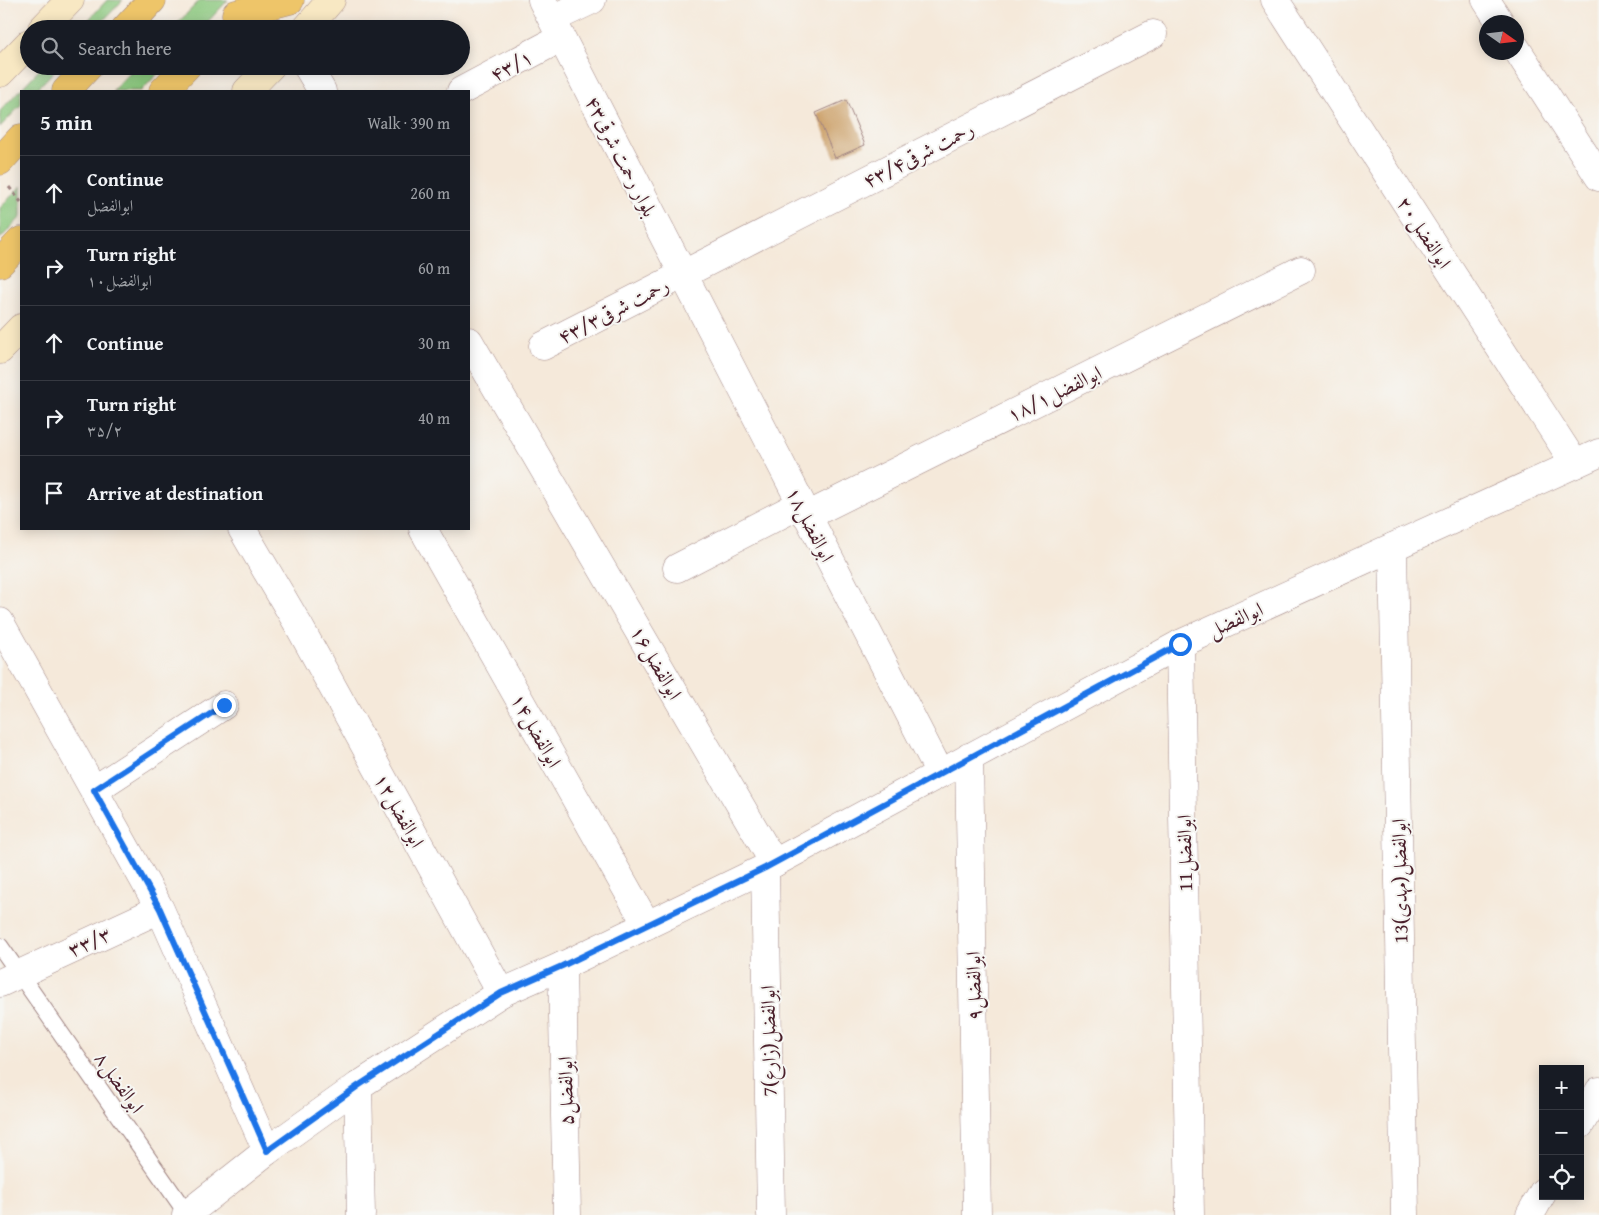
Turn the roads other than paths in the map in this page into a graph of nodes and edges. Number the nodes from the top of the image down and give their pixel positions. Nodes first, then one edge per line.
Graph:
1 (70, 0) edge
2 (152, 0) edge
3 (290, 0) edge
4 (331, 0) edge
5 (592, 0) edge
6 (1275, 0) edge
7 (1486, 0) edge
8 (236, 14) edge
9 (1496, 15) edge
10 (552, 19) edge
11 (51, 20) edge
12 (133, 20) edge
13 (314, 20) edge
14 (1153, 34) dead end
15 (20, 52) edge
16 (1524, 60) edge
17 (0, 73) edge
18 (81, 75) edge
19 (178, 75) edge
20 (262, 75) edge
21 (312, 75) edge
22 (67, 90) edge
23 (164, 90) edge
24 (248, 90) edge
25 (321, 90) edge
26 (462, 90) edge
27 (20, 140) edge
28 (3, 172) edge
29 (1599, 177) edge
30 (20, 242) edge
31 (0, 263) edge
32 (1301, 270) dead end
33 (683, 274) junction
34 (20, 329) edge
35 (470, 343) edge
36 (543, 346) dead end
37 (0, 350) edge
38 (1587, 459) edge
39 (804, 510) junction
40 (243, 530) edge
41 (424, 532) edge
42 (1393, 547) junction
43 (677, 568) dead end
44 (0, 622) edge
45 (1180, 644) junction
46 (224, 705) dead end
47 (969, 757) junction
48 (940, 773) junction
49 (94, 790) junction
50 (769, 865) junction
51 (160, 909) junction
52 (647, 925) junction
53 (0, 946) edge
54 (562, 966) junction
55 (9, 978) edge
56 (501, 993) junction
57 (358, 1086) junction
58 (1599, 1091) edge
59 (1584, 1118) edge
60 (267, 1151) junction
61 (1539, 1199) edge
62 (187, 1215) edge
63 (361, 1215) edge
64 (567, 1215) edge
65 (771, 1215) edge
66 (977, 1215) edge
67 (1190, 1215) edge
68 (1405, 1215) edge
69 (1530, 1215) edge

1 - 11 main road
2 - 12 highway
3 - 8 highway
4 - 13 main road
5 - 10 street, ۴۳/۱
6 - 38 street, ابوالفضل۲۰
7 - 9 street
10 - 26 street, ۴۳/۱
10 - 33 street, بلوار رحمت شرقی۴۳
14 - 33 street, ۴۳/۴رحمت شرقی
15 - 17 main road
16 - 29 street
18 - 22 highway
19 - 23 highway
20 - 24 main road
21 - 25 street
27 - 28 highway
30 - 31 highway
32 - 39 street, ابوالفضل۱۸/۱
33 - 36 street, ۴۳/۳رحمت شرقی
33 - 39 street, ابوالفضل۱۸
34 - 37 main road
35 - 50 street, ابوالفضل۱۶
38 - 42 street, ابوالفضل
39 - 43 street, ابوالفضل۱۸/۱
39 - 48 street, ابوالفضل۱۸
40 - 56 street, ابوالفضل۱۲
41 - 52 street, ابوالفضل۱۴
42 - 45 street, ابوالفضل
42 - 68 street, 13ابوالفضل(مهدی)
44 - 49 street
45 - 47 street, ابوالفضل
45 - 67 street, 11ابوالفضل
46 - 49 street
47 - 48 street, ابوالفضل
47 - 66 street, ابوالفضل۹
48 - 50 street, ابوالفضل
49 - 51 street
50 - 52 street, ابوالفضل
50 - 65 street, 7ابوالفضل(زارع)
51 - 55 street, ۳۳/۳
51 - 60 street
52 - 54 street, ابوالفضل
53 - 55 lane, ابوالفضل۸
54 - 56 street, ابوالفضل
54 - 64 street, ابوالفضل۵
55 - 62 lane, ابوالفضل۸
56 - 57 street, ابوالفضل
57 - 60 street, ابوالفضل
57 - 63 street
58 - 59 street
60 - 62 street, ابوالفضل
61 - 69 street

